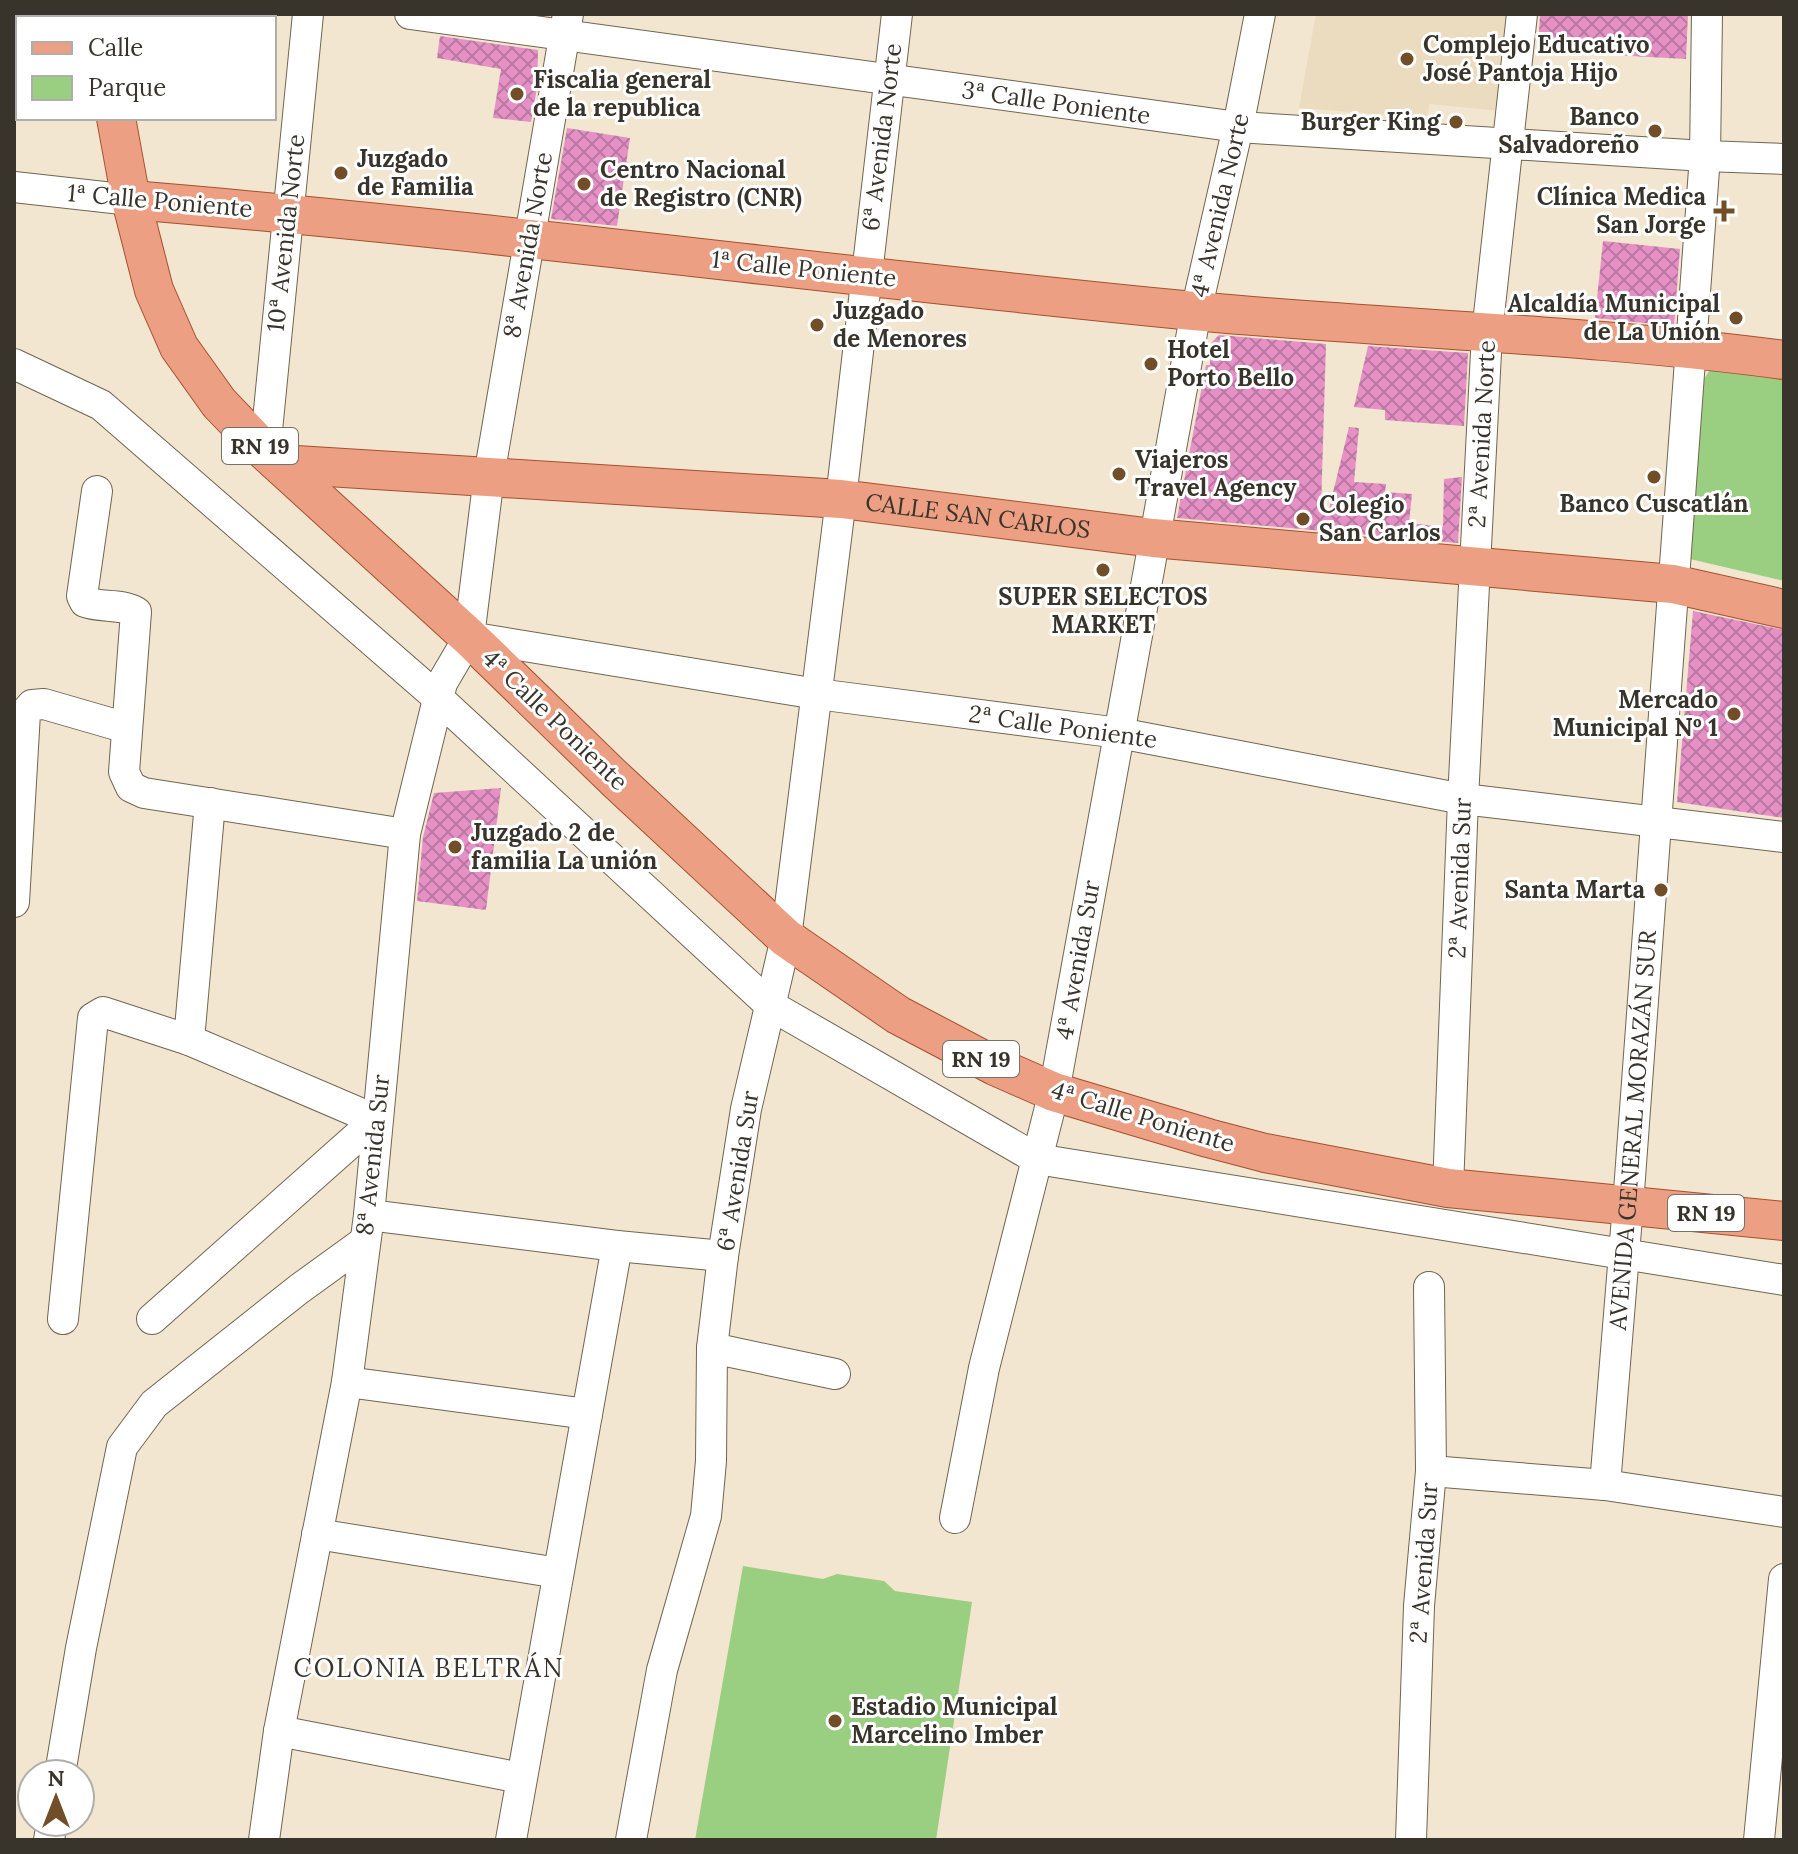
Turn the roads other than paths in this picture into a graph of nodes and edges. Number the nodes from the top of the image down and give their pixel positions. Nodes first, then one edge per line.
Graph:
1 (308, 14) edge
2 (410, 14) edge
3 (897, 14) edge
4 (1260, 14) edge
5 (1522, 14) edge
6 (1707, 14) edge
7 (566, 25) edge
8 (889, 81) junction
9 (116, 120) edge
10 (1238, 127) junction
11 (1508, 144) junction
12 (1705, 156) junction
13 (1784, 159) edge
14 (14, 187) edge
15 (131, 200) junction
16 (288, 213) junction
17 (529, 239) junction
18 (866, 275) junction
19 (1196, 311) junction
20 (1487, 333) junction
21 (1691, 348) junction
22 (1784, 360) edge
23 (14, 364) edge
24 (273, 458) junction
25 (489, 476) junction
26 (97, 491) dead end
27 (841, 499) junction
28 (1153, 538) junction
29 (1475, 568) junction
30 (1673, 584) junction
31 (1784, 609) edge
32 (469, 637) junction
33 (817, 694) junction
34 (438, 698) junction
35 (127, 728) junction
36 (1119, 733) junction
37 (1463, 799) junction
38 (210, 803) junction
39 (1656, 820) junction
40 (405, 834) junction
41 (1784, 837) edge
42 (15, 866) edge
43 (14, 902) edge
44 (786, 938) junction
45 (770, 1005) junction
46 (189, 1040) junction
47 (1054, 1092) junction
48 (376, 1120) junction
49 (1037, 1159) junction
50 (1448, 1188) junction
51 (1628, 1205) junction
52 (1784, 1221) edge
53 (366, 1228) junction
54 (617, 1246) junction
55 (1624, 1255) junction
56 (723, 1256) junction
57 (1784, 1280) edge
58 (1429, 1287) dead end
59 (63, 1319) dead end
60 (152, 1319) dead end
61 (712, 1348) junction
62 (835, 1374) dead end
63 (347, 1382) junction
64 (587, 1414) junction
65 (1431, 1471) junction
66 (1605, 1485) junction
67 (1784, 1512) edge
68 (955, 1518) dead end
69 (317, 1534) junction
70 (558, 1573) junction
71 (1784, 1579) edge
72 (279, 1731) junction
73 (63, 1758) edge
74 (521, 1778) junction
75 (264, 1840) edge
76 (511, 1840) edge
77 (631, 1840) edge
78 (1411, 1840) edge
79 (1759, 1840) edge

1 - 16 street, 10ª Avenida Norte
2 - 7 street, 3ª Calle Poniente
3 - 8 street, 6ª Avenida Norte
4 - 10 street, 4ª Avenida Norte
5 - 11 street, 2ª Avenida Norte
6 - 12 street, AVENIDA GENERAL MORAZÁN SUR
7 - 8 street, 3ª Calle Poniente
7 - 17 street, 8ª Avenida Norte
8 - 10 street, 3ª Calle Poniente
8 - 18 street, 6ª Avenida Norte
9 - 15 main road, RN 19
10 - 11 street, 3ª Calle Poniente
10 - 19 street, 4ª Avenida Norte
11 - 12 street, 3ª Calle Poniente
11 - 20 street, 2ª Avenida Norte
12 - 13 street, 3ª Calle Poniente
12 - 21 street, AVENIDA GENERAL MORAZÁN SUR
14 - 15 street, 1ª Calle Poniente
15 - 16 main road, 1ª Calle Poniente
15 - 24 main road, 4ª Calle Poniente / RN 19
16 - 17 main road, 1ª Calle Poniente
16 - 24 street, 10ª Avenida Norte
17 - 18 main road, 1ª Calle Poniente
17 - 25 street, 8ª Avenida Norte
18 - 19 main road, 1ª Calle Poniente
18 - 27 street, 6ª Avenida Norte
19 - 20 main road, 1ª Calle Poniente
19 - 28 street, 4ª Avenida Norte
20 - 21 main road, 1ª Calle Poniente
20 - 29 street, 2ª Avenida Norte
21 - 22 main road, 1ª Calle Poniente
21 - 30 street, AVENIDA GENERAL MORAZÁN SUR
23 - 34 street
24 - 25 main road, CALLE SAN CARLOS
24 - 32 main road, 4ª Calle Poniente / RN 19
25 - 27 main road, CALLE SAN CARLOS
25 - 32 street, 8ª Avenida Sur
26 - 35 street
27 - 28 main road, CALLE SAN CARLOS
27 - 33 street, 6ª Avenida Sur
28 - 29 main road, CALLE SAN CARLOS
28 - 36 street, 4ª Avenida Sur
29 - 30 main road, CALLE SAN CARLOS
29 - 37 street, 2ª Avenida Sur
30 - 31 main road, CALLE SAN CARLOS
30 - 39 street, AVENIDA GENERAL MORAZÁN SUR
32 - 33 street, 2ª Calle Poniente
32 - 34 street, 8ª Avenida Sur
32 - 44 main road, 4ª Calle Poniente / RN 19
33 - 36 street, 2ª Calle Poniente
33 - 44 street, 6ª Avenida Sur
34 - 40 street, 8ª Avenida Sur
34 - 45 street
35 - 38 street
35 - 42 street
36 - 37 street, 2ª Calle Poniente
36 - 47 street, 4ª Avenida Sur
37 - 39 street, 2ª Calle Poniente
37 - 50 street, 2ª Avenida Sur
38 - 40 street
38 - 46 street
39 - 41 street, 2ª Calle Poniente
39 - 51 street, AVENIDA GENERAL MORAZÁN SUR
40 - 48 street, 8ª Avenida Sur
42 - 43 street
44 - 45 street, 6ª Avenida Sur
44 - 47 main road, 4ª Calle Poniente / RN 19
45 - 49 street
45 - 56 street, 6ª Avenida Sur
46 - 48 street
46 - 59 street
47 - 49 street, 4ª Avenida Sur
47 - 50 main road, 4ª Calle Poniente / RN 19
48 - 53 street, 8ª Avenida Sur
48 - 60 street
49 - 55 street
49 - 68 street, 4ª Avenida Sur
50 - 51 main road, 4ª Calle Poniente / RN 19
51 - 52 main road, RN 19
51 - 55 street, AVENIDA GENERAL MORAZÁN SUR
53 - 54 street
53 - 63 street, 8ª Avenida Sur
53 - 73 street
54 - 56 street
54 - 64 street
55 - 57 street
55 - 66 street, AVENIDA GENERAL MORAZÁN SUR
56 - 61 street, 6ª Avenida Sur
58 - 65 street, 2ª Avenida Sur
61 - 62 street
61 - 77 street, 6ª Avenida Sur
63 - 64 street
63 - 69 street, 8ª Avenida Sur
64 - 70 street
65 - 66 street
65 - 78 street, 2ª Avenida Sur
66 - 67 street
69 - 70 street
69 - 72 street, 8ª Avenida Sur
70 - 74 street
71 - 79 street
72 - 74 street
72 - 75 street, 8ª Avenida Sur
74 - 76 street

